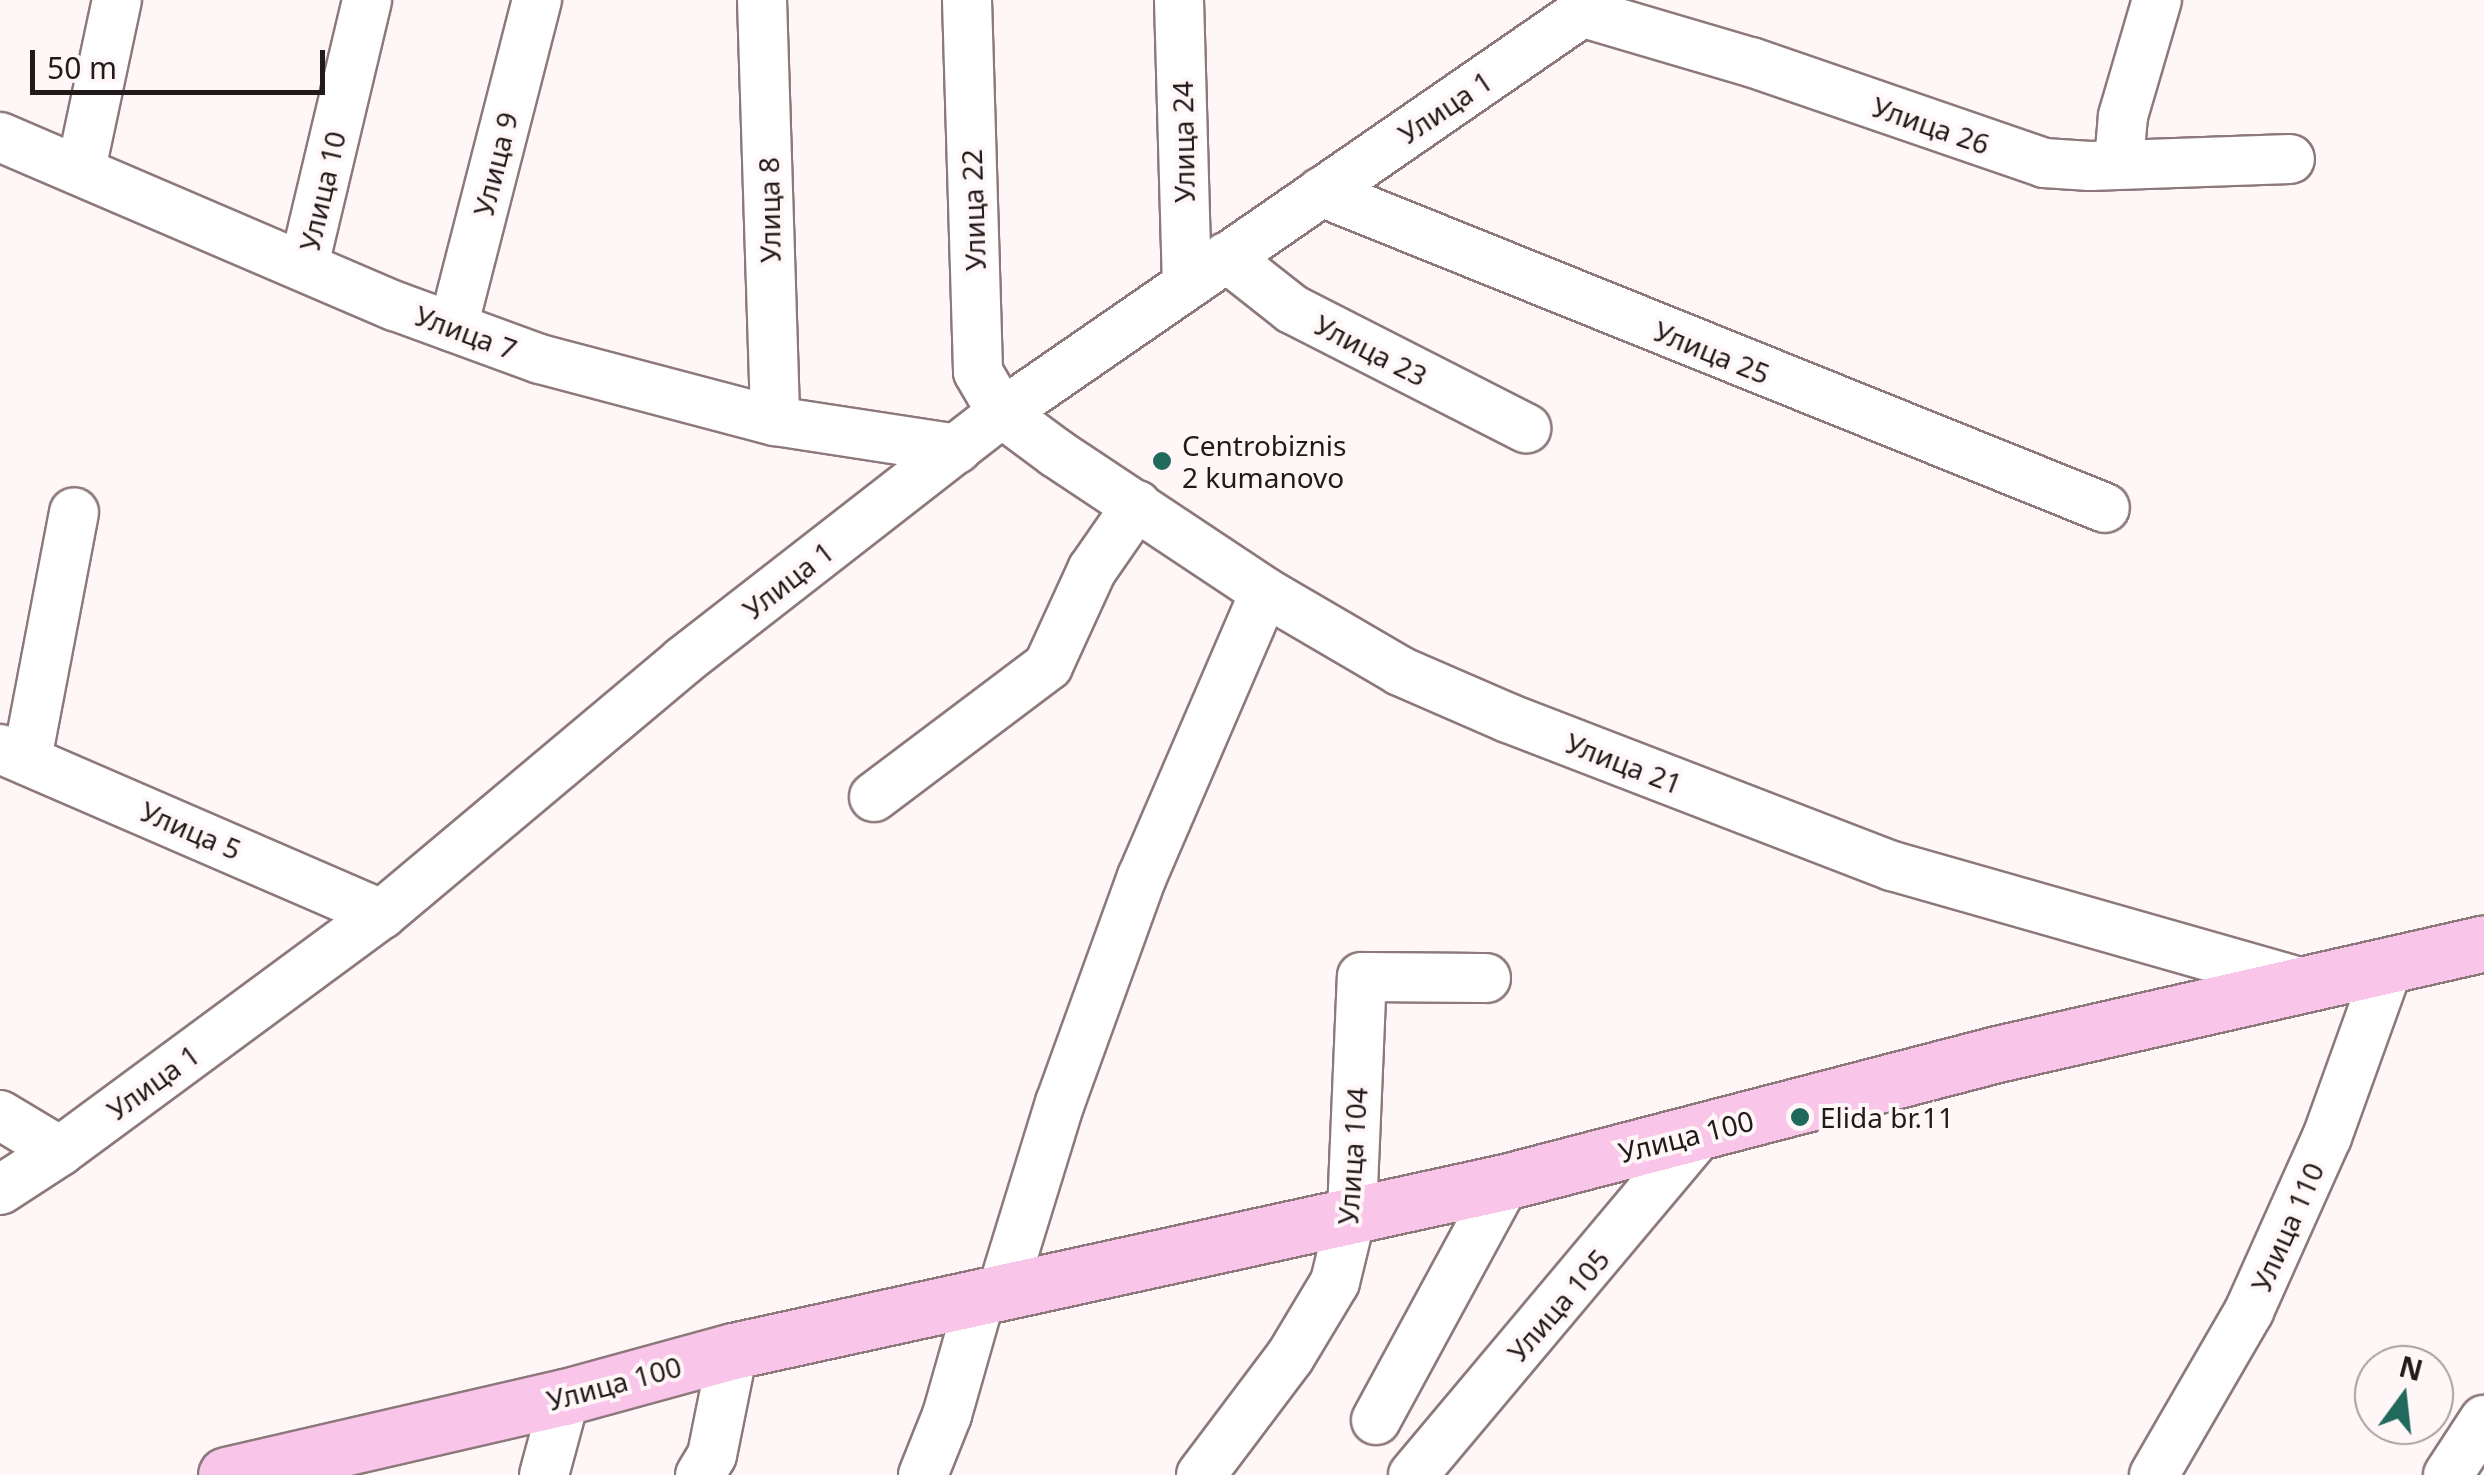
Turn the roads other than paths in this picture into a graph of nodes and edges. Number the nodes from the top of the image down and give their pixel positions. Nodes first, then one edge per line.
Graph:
1 (117, 0) edge
2 (367, 0) edge
3 (537, 0) edge
4 (762, 0) edge
5 (967, 0) edge
6 (1180, 0) edge
7 (2157, 0) edge
8 (1586, 4) edge
9 (0, 136) edge
10 (2290, 159) dead end
11 (2119, 161) junction
12 (81, 169) junction
13 (1320, 192) junction
14 (1226, 257) junction
15 (304, 265) junction
16 (1187, 284) junction
17 (453, 327) junction
18 (1002, 412) junction
19 (775, 421) junction
20 (1526, 428) dead end
21 (957, 449) junction
22 (1137, 505) junction
23 (2105, 508) dead end
24 (74, 512) dead end
25 (1265, 592) junction
26 (13, 754) edge
27 (874, 797) dead end
28 (382, 914) junction
29 (2484, 943) edge
30 (2389, 964) junction
31 (1486, 978) dead end
32 (2306, 984) junction
33 (0, 1116) edge
34 (1700, 1133) junction
35 (60, 1152) junction
36 (1505, 1182) junction
37 (0, 1190) edge
38 (1352, 1212) junction
39 (991, 1294) junction
40 (734, 1351) junction
41 (565, 1396) junction
42 (1376, 1420) dead end
43 (2484, 1420) edge
44 (226, 1475) edge
45 (544, 1475) edge
46 (700, 1475) edge
47 (923, 1475) edge
48 (1201, 1475) edge
49 (1413, 1475) edge
50 (2154, 1475) edge
51 (2448, 1475) edge

1 - 12 street
2 - 15 street, Улица 10
3 - 17 street, Улица 9
4 - 19 street, Улица 8
5 - 18 street, Улица 22
6 - 16 street, Улица 24
7 - 11 street
8 - 11 street, Улица 26
8 - 13 street, Улица 1
9 - 12 street, Улица 7
10 - 11 street, Улица 26
12 - 15 street, Улица 7
13 - 14 street, Улица 1
13 - 23 street, Улица 25
14 - 16 street, Улица 1
14 - 20 street, Улица 23
15 - 17 street, Улица 7
16 - 18 street, Улица 1
17 - 19 street, Улица 7
18 - 21 street, Улица 1
18 - 22 street, Улица 21
19 - 21 street, Улица 7
21 - 28 street, Улица 1
22 - 25 street, Улица 21
22 - 27 street
24 - 26 street
25 - 32 street, Улица 21
25 - 39 street
26 - 28 street, Улица 5
28 - 35 street, Улица 1
29 - 30 main road, Улица 100
30 - 32 main road, Улица 100
30 - 50 street, Улица 110
31 - 38 street, Улица 104
32 - 34 main road, Улица 100
33 - 35 street
34 - 36 main road, Улица 100
34 - 49 street, Улица 105
35 - 37 street, Улица 1
36 - 38 main road, Улица 100
36 - 42 street
38 - 39 main road, Улица 100
38 - 48 street, Улица 104
39 - 40 main road, Улица 100
39 - 47 street
40 - 41 main road, Улица 100
40 - 46 street
41 - 44 main road, Улица 100
41 - 45 street
43 - 51 street

